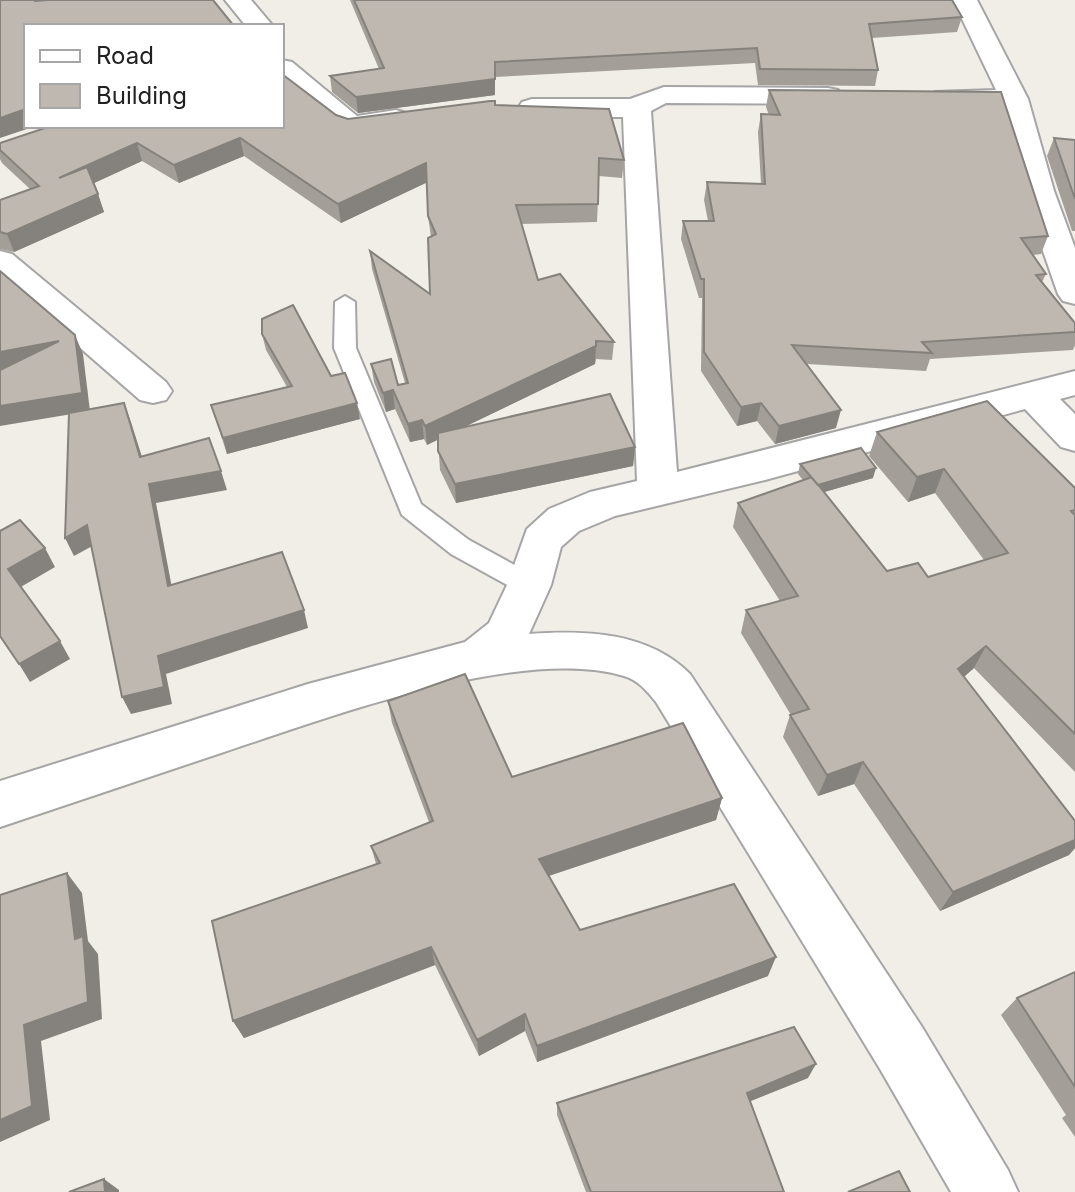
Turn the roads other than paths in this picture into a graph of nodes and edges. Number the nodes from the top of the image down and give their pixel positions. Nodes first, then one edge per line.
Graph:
1 (237, 0) edge
2 (965, 0) edge
3 (258, 24) edge
4 (284, 70) edge
5 (861, 97) edge
6 (922, 98) edge
7 (1014, 99) junction
8 (504, 107) edge
9 (637, 108) junction
10 (428, 115) edge
11 (0, 261) edge
12 (1075, 294) edge
13 (345, 302) dead end
14 (1055, 389) edge
15 (153, 391) dead end
16 (1075, 438) edge
17 (658, 491) junction
18 (529, 585) junction
19 (479, 657) junction
20 (0, 804) edge
21 (986, 1192) edge

1 - 3 street
2 - 7 street
4 - 10 street
5 - 9 street
6 - 7 street
7 - 12 street
8 - 9 street
9 - 17 street
11 - 15 street
13 - 18 lane
14 - 16 street
14 - 17 street
17 - 18 street
18 - 19 street
19 - 20 street
19 - 21 street

